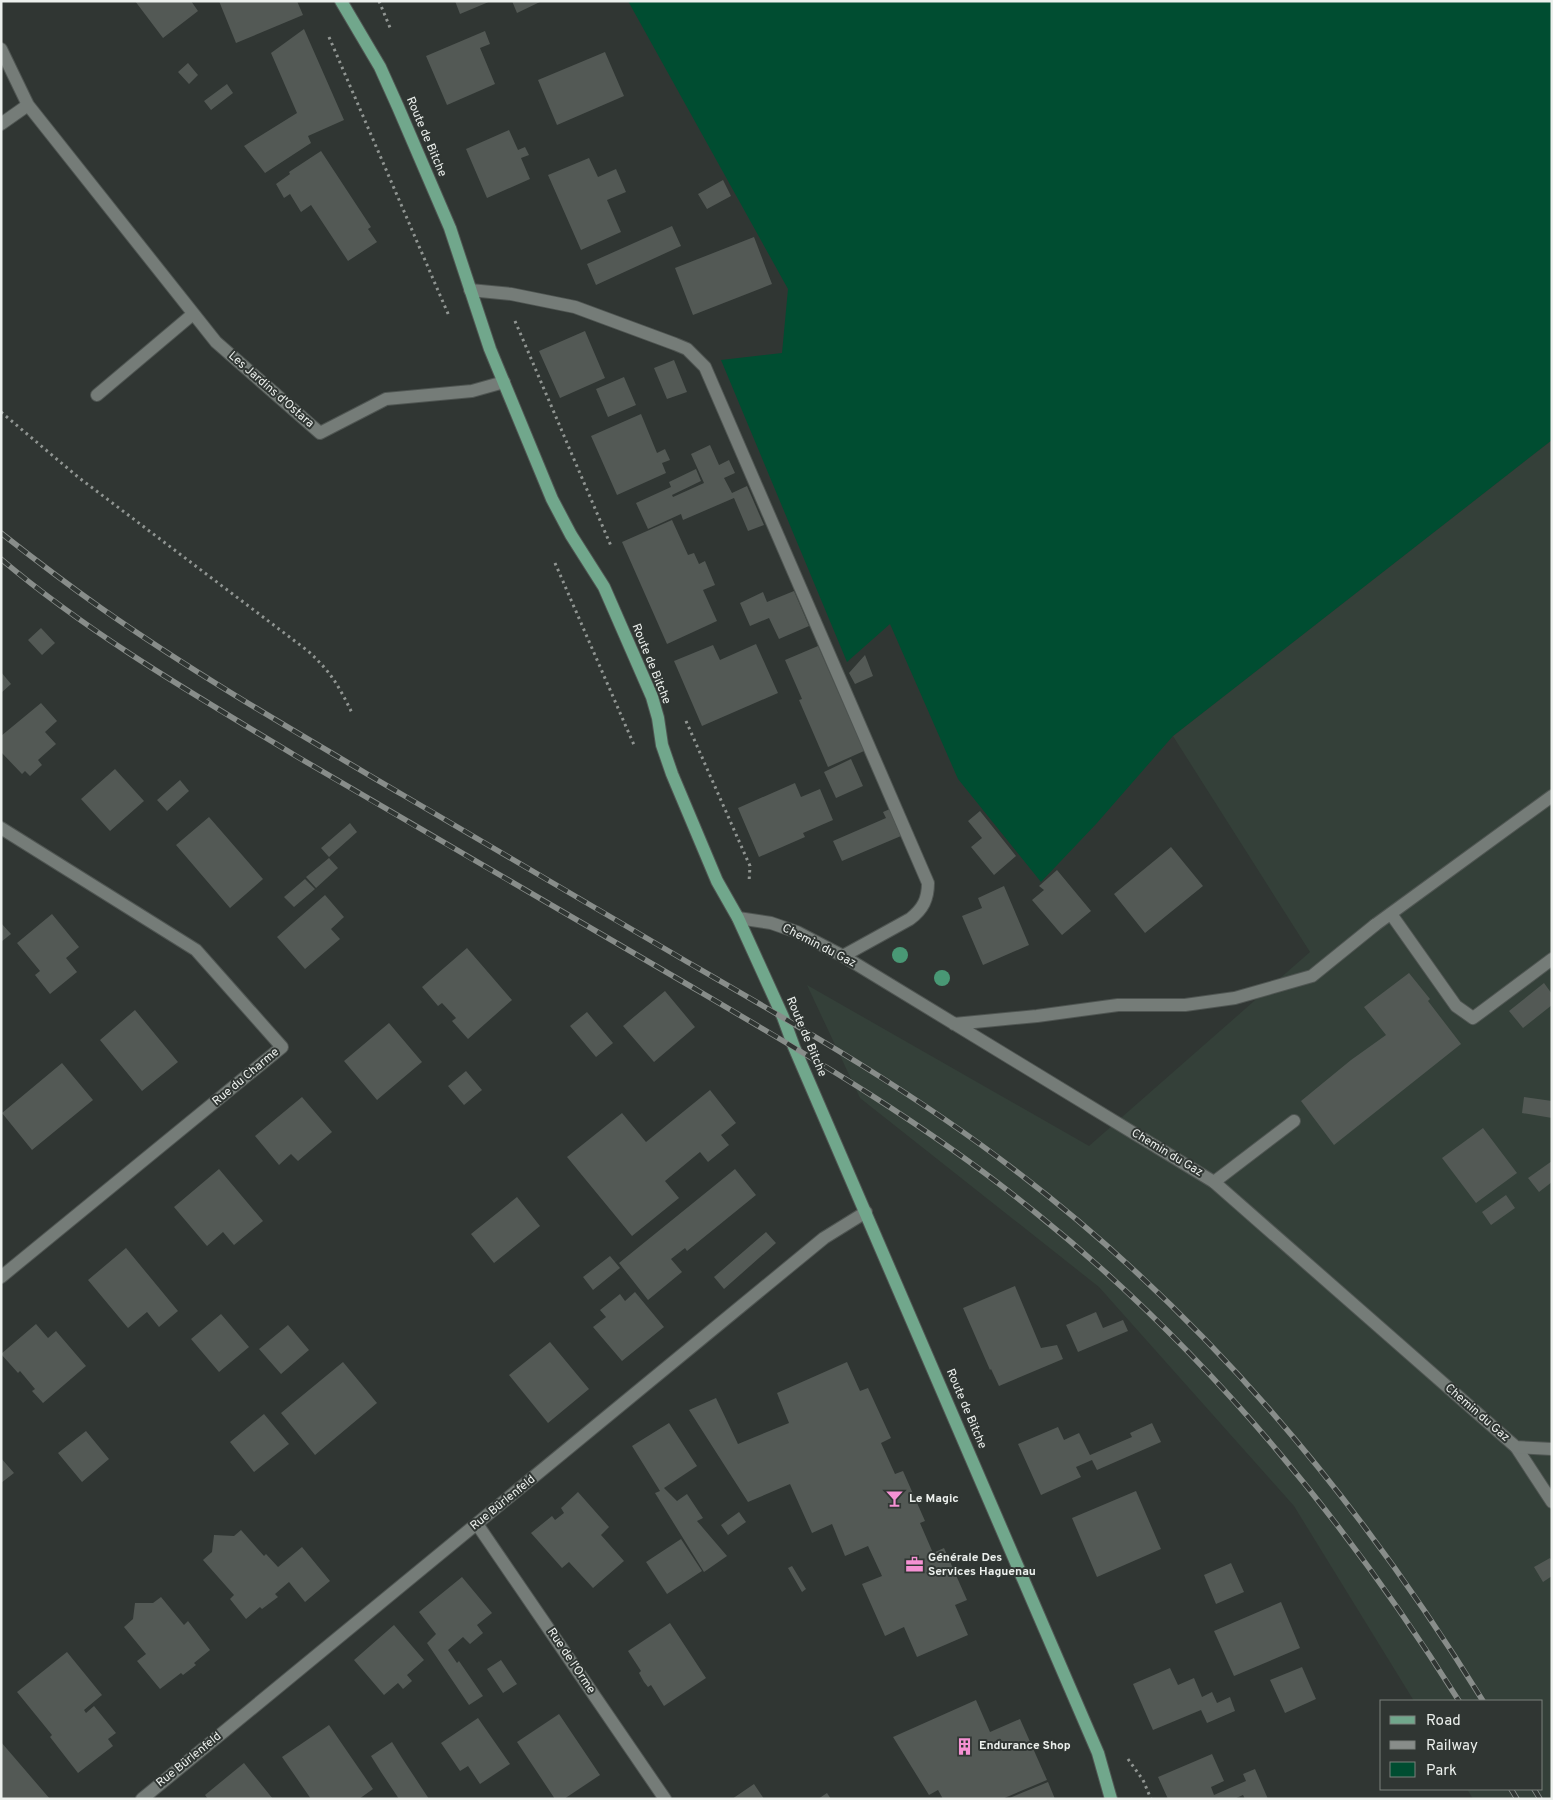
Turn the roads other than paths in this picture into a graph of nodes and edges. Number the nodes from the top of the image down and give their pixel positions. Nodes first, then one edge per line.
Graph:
1 (341, 1) edge
2 (1, 50) edge
3 (28, 105) junction
4 (1, 124) edge
5 (470, 290) junction
6 (193, 314) junction
7 (504, 382) junction
8 (98, 395) dead end
9 (1552, 796) edge
10 (1, 828) edge
11 (1390, 914) junction
12 (738, 918) junction
13 (843, 956) junction
14 (1552, 959) edge
15 (954, 1024) junction
16 (1294, 1120) dead end
17 (1214, 1182) junction
18 (866, 1212) junction
19 (1, 1277) edge
20 (1516, 1447) junction
21 (1552, 1449) edge
22 (1552, 1502) edge
23 (477, 1524) junction
24 (142, 1799) edge
25 (665, 1799) edge
26 (1111, 1799) edge

1 - 5 main road, Route de Bitche
2 - 3 street, Les Jardins d'Ostara
3 - 4 street
3 - 6 street, Les Jardins d'Ostara
5 - 7 main road, Route de Bitche
5 - 13 street
6 - 7 street, Les Jardins d'Ostara
6 - 8 street
7 - 12 main road, Route de Bitche
9 - 11 street
10 - 19 street, Rue du Charme
11 - 14 street
11 - 15 street
12 - 13 street, Chemin du Gaz
12 - 18 main road, Route de Bitche
13 - 15 street, Chemin du Gaz
15 - 17 street, Chemin du Gaz
16 - 17 street
17 - 20 street, Chemin du Gaz
18 - 23 street, Rue Bürlenfeld
18 - 26 main road, Route de Bitche
20 - 21 street, Chemin du Gaz
20 - 22 street
23 - 24 street, Rue Bürlenfeld
23 - 25 street, Rue de l'Orme

